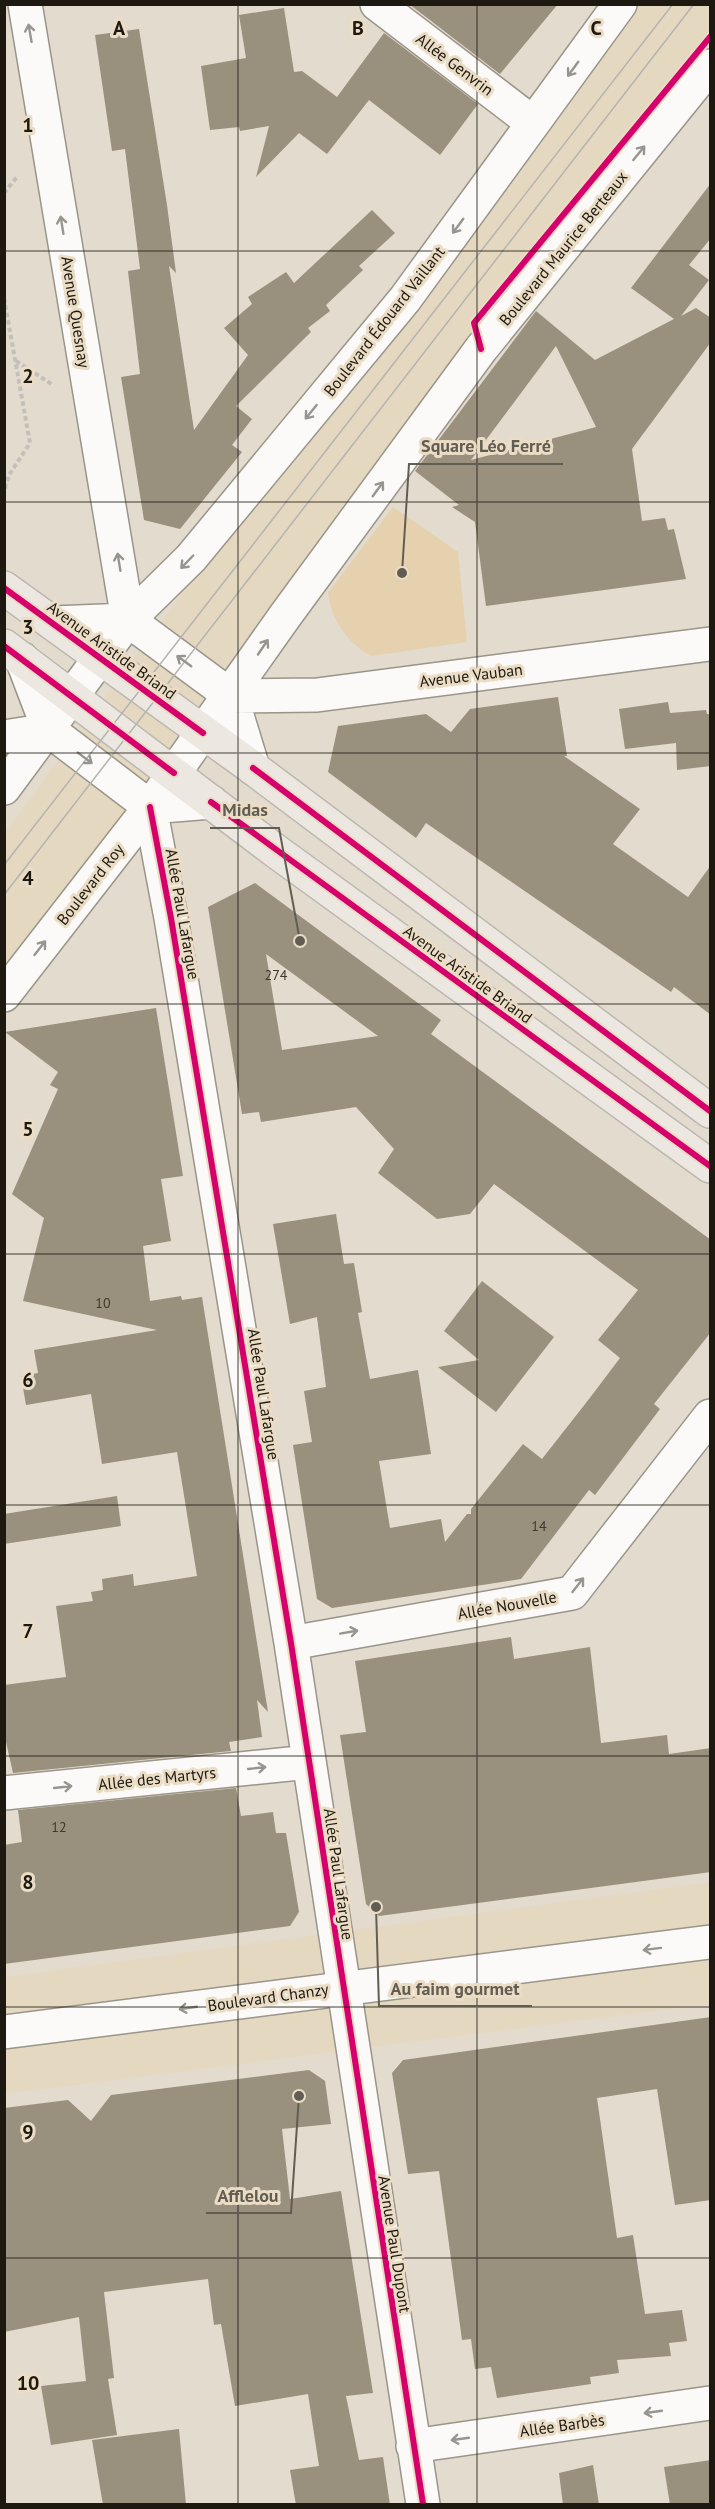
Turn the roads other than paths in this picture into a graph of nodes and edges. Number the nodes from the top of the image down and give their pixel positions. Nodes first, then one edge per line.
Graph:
1 (25, 4) edge
2 (377, 4) edge
3 (620, 4) edge
4 (711, 66) edge
5 (533, 123) junction
6 (4, 588) edge
7 (128, 620) junction
8 (53, 623) junction
9 (711, 644) edge
10 (14, 653) edge
11 (101, 657) junction
12 (231, 696) junction
13 (73, 697) junction
14 (49, 730) junction
15 (203, 733) junction
16 (4, 737) edge
17 (253, 768) junction
18 (174, 773) junction
19 (4, 788) edge
20 (211, 802) junction
21 (150, 807) junction
22 (4, 995) edge
23 (711, 1111) edge
24 (711, 1166) edge
25 (711, 1416) edge
26 (291, 1643) junction
27 (309, 1762) junction
28 (4, 1793) edge
29 (711, 1942) edge
30 (342, 1987) junction
31 (4, 2032) edge
32 (711, 2403) edge
33 (413, 2446) junction
34 (423, 2505) edge

7 -> 1 street, Avenue Quesnay
2 - 5 street, Allée Genvrin
3 -> 5 street, Boulevard Édouard Vaillant
12 -> 4 street, Boulevard Maurice Berteaux
5 -> 7 street, Boulevard Édouard Vaillant
6 - 8 main road, Avenue Aristide Briand
7 - 8 street
7 - 11 street, Boulevard Édouard Vaillant
12 -> 7 street
8 - 11 main road, Avenue Aristide Briand
9 - 12 street, Avenue Vauban
10 - 13 main road, Avenue Aristide Briand
10 - 14 street
11 - 13 street, Boulevard Édouard Vaillant
11 - 15 main road, Avenue Aristide Briand
12 - 15 street, Boulevard Maurice Berteaux
12 - 17 street
13 - 14 street, Boulevard Édouard Vaillant
13 - 18 main road, Avenue Aristide Briand
14 - 16 street
14 - 19 street, Boulevard Édouard Vaillant
14 -> 21 street
15 - 17 main road, Avenue Aristide Briand
15 - 18 street, Boulevard Roy
17 - 23 main road, Avenue Aristide Briand
18 - 20 main road, Avenue Aristide Briand
18 - 21 street, Boulevard Roy
20 - 21 street
20 - 24 main road, Avenue Aristide Briand
22 -> 21 street, Boulevard Roy
21 - 26 street, Allée Paul Lafargue
26 -> 25 street, Allée Nouvelle
26 - 27 street, Allée Paul Lafargue
28 -> 27 street, Allée des Martyrs
27 - 30 street, Allée Paul Lafargue
29 -> 30 street, Boulevard Chanzy
30 -> 31 street, Boulevard Chanzy
30 - 33 street, Avenue Paul Dupont
32 -> 33 street, Allée Barbès
33 - 34 street, Avenue Paul Dupont

